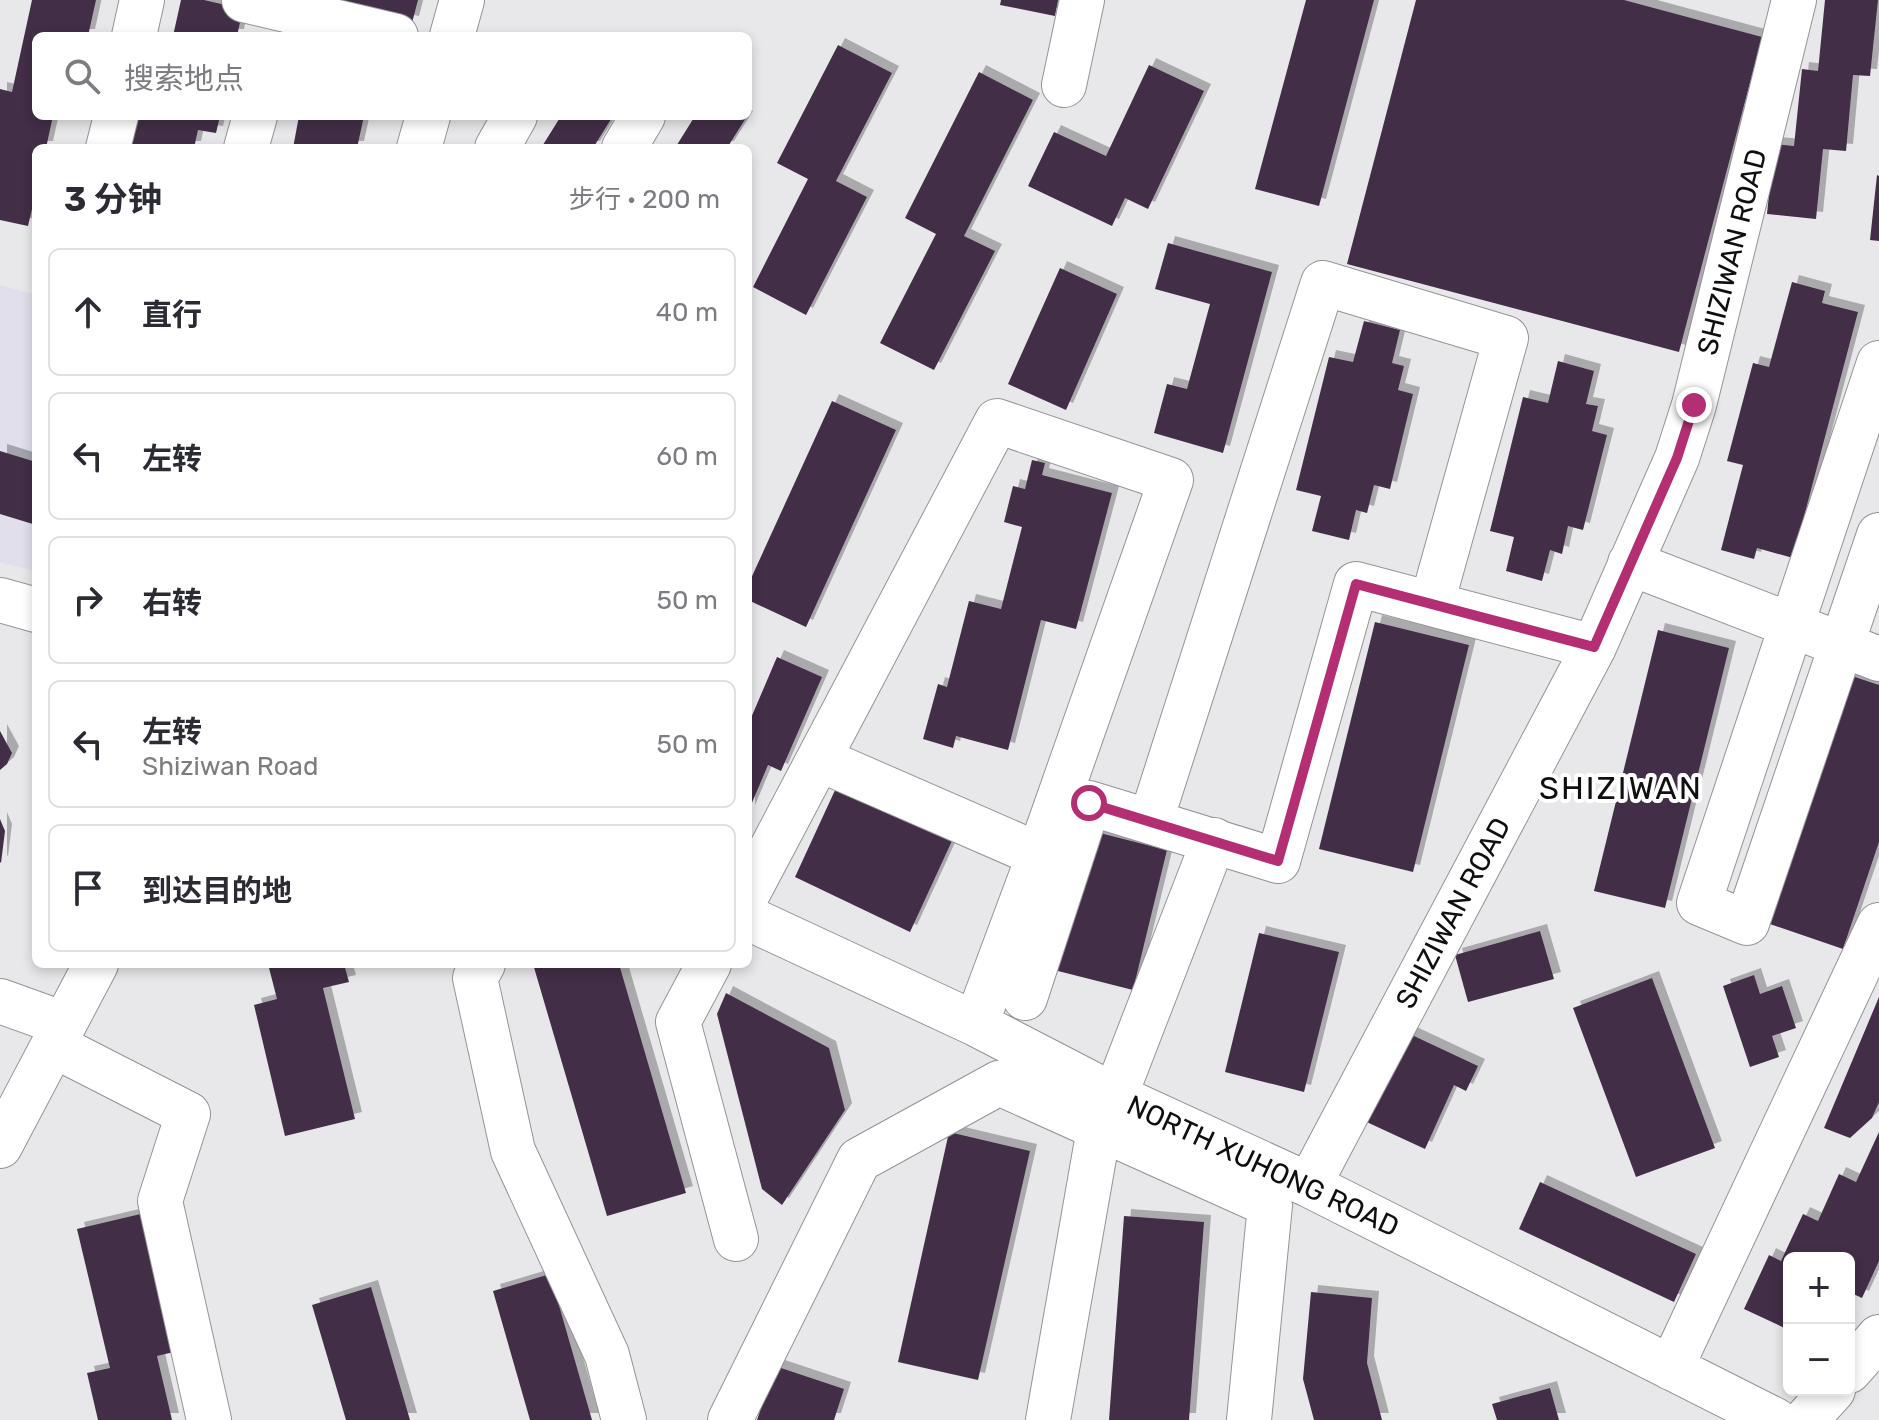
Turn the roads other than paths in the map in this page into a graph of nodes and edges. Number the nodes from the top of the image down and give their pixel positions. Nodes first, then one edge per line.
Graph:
1 (142, 0) edge
2 (462, 0) edge
3 (1082, 0) edge
4 (1794, 0) edge
5 (268, 15) edge
6 (135, 32) edge
7 (372, 32) edge
8 (453, 32) edge
9 (1064, 85) dead end
10 (115, 120) edge
11 (254, 120) edge
12 (427, 120) edge
13 (513, 120) edge
14 (641, 120) edge
15 (109, 144) edge
16 (247, 144) edge
17 (420, 144) edge
18 (499, 144) edge
19 (626, 144) edge
20 (1879, 363) edge
21 (1879, 535) edge
22 (1630, 563) junction
23 (0, 600) edge
24 (1432, 603) junction
25 (32, 609) edge
26 (1792, 625) junction
27 (1594, 647) junction
28 (1860, 651) edge
29 (819, 759) junction
30 (1151, 820) junction
31 (1214, 840) junction
32 (1039, 855) junction
33 (752, 885) edge
34 (752, 920) edge
35 (1879, 925) edge
36 (94, 968) edge
37 (481, 968) edge
38 (707, 968) edge
39 (1025, 998) dead end
40 (0, 1001) edge
41 (976, 1024) junction
42 (58, 1035) junction
43 (1107, 1112) junction
44 (0, 1146) edge
45 (1309, 1185) junction
46 (736, 1239) dead end
47 (1879, 1337) edge
48 (1855, 1364) edge
49 (1671, 1368) junction
50 (1828, 1396) edge
51 (209, 1420) edge
52 (624, 1420) edge
53 (730, 1420) edge
54 (1048, 1420) edge
55 (1249, 1420) edge
56 (1775, 1420) edge
57 (1806, 1420) edge

1 - 6 street
2 - 8 street
3 - 9 street
4 - 22 street, SHIZIWAN ROAD
5 - 7 street
10 - 15 street
11 - 16 street
12 - 17 street
13 - 18 street
14 - 19 street
20 - 26 street
21 - 28 street
22 - 26 street
22 - 27 street, SHIZIWAN ROAD
23 - 25 street
24 - 27 street
24 - 30 street
24 - 31 street
26 - 28 street
26 - 28 street
27 - 45 street, SHIZIWAN ROAD
29 - 32 street
29 - 32 street
29 - 33 street
30 - 31 street
30 - 39 street
31 - 43 street
32 - 41 street
34 - 41 street, NORTH XUHONG ROAD
35 - 49 street
36 - 42 street
37 - 52 street
38 - 46 street
40 - 42 street
41 - 43 street, NORTH XUHONG ROAD
42 - 44 street
42 - 51 street
43 - 45 street, NORTH XUHONG ROAD
43 - 53 street
43 - 54 street
43 - 55 street
45 - 49 street, NORTH XUHONG ROAD
47 - 48 street
49 - 56 street, NORTH XUHONG ROAD
50 - 57 street

